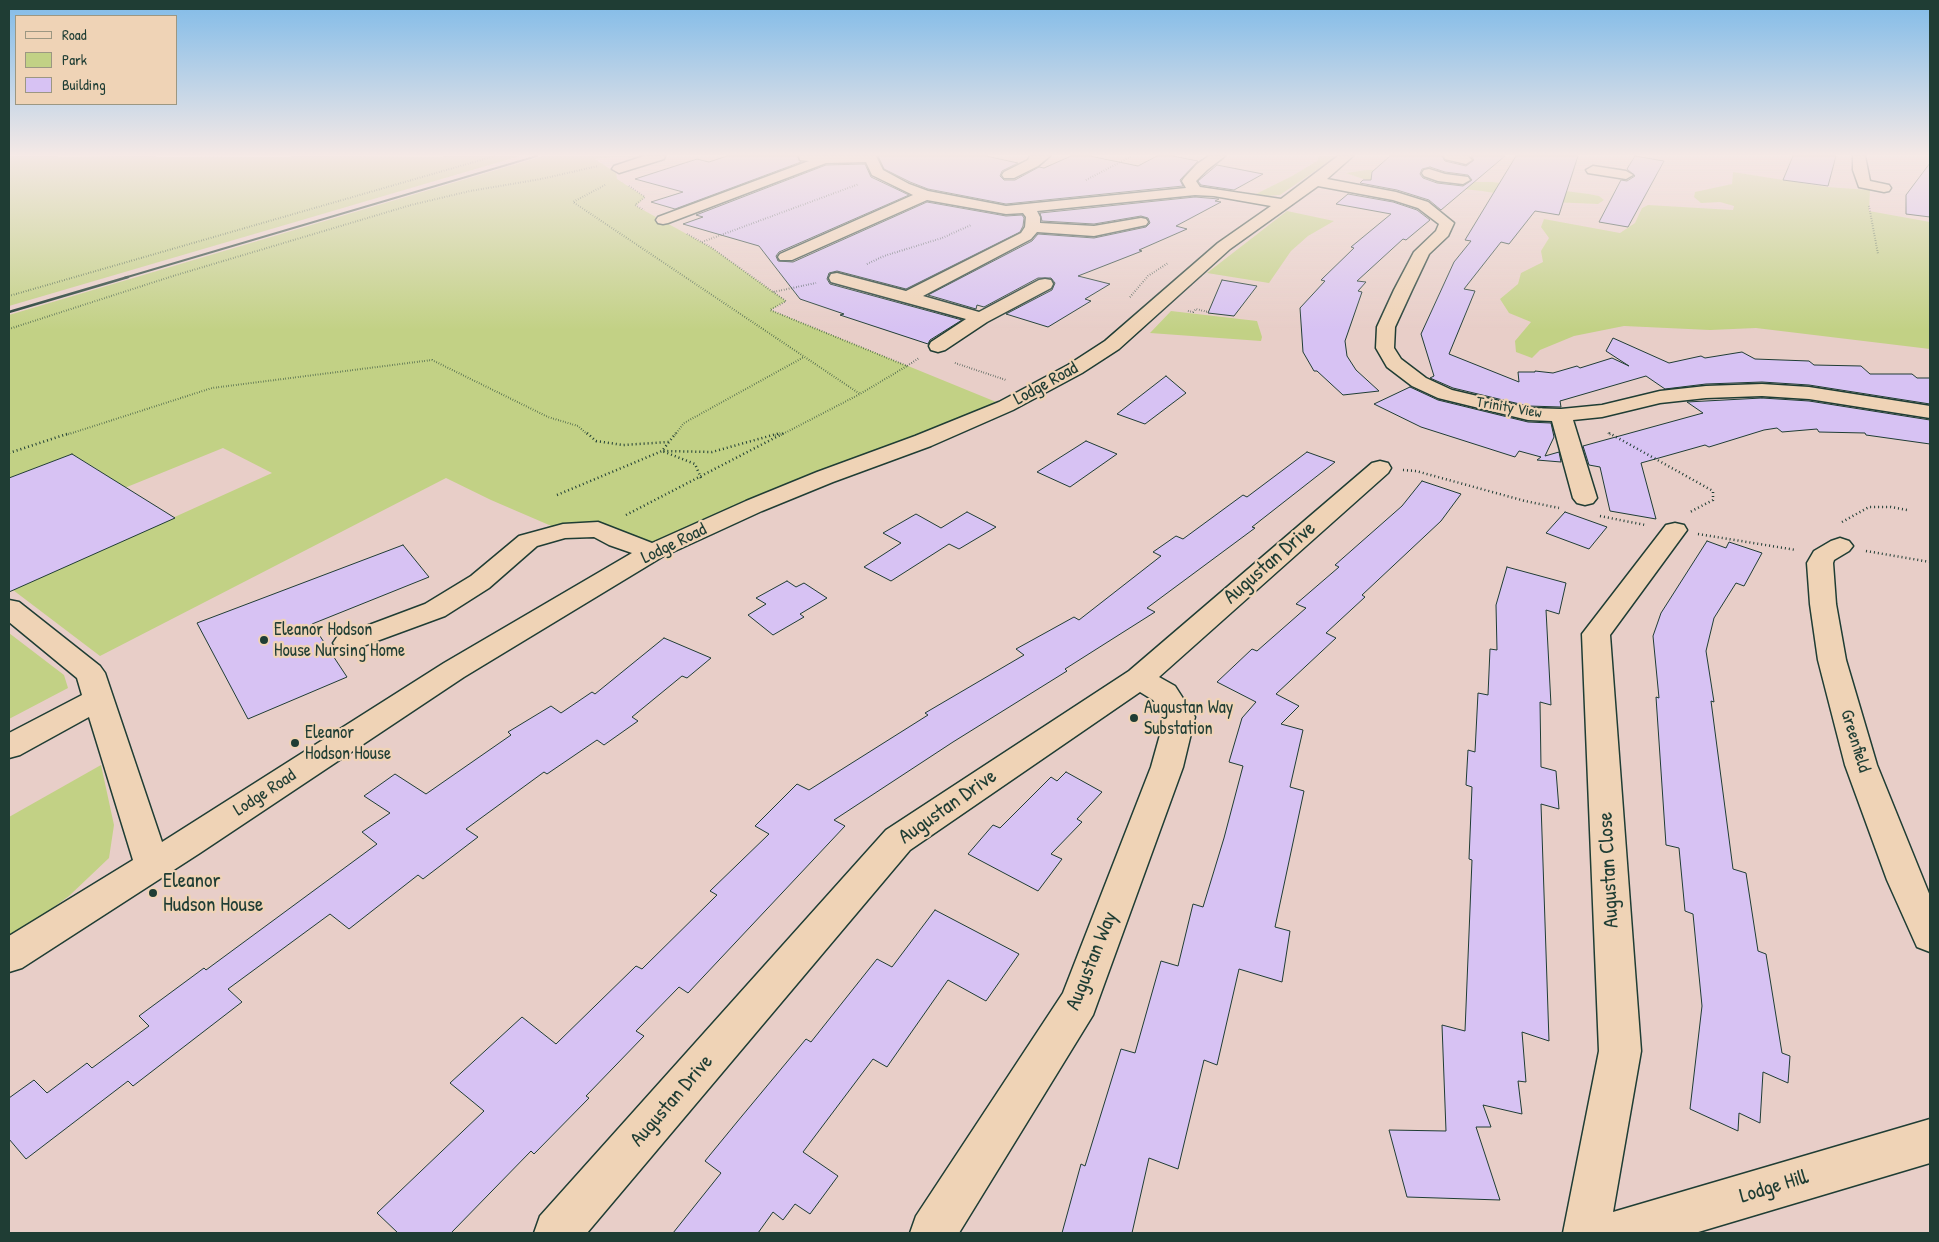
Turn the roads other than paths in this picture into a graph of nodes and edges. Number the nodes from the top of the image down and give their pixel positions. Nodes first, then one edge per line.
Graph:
1 (882, 214) edge
2 (1031, 214) edge
3 (1268, 214) edge
4 (1435, 214) edge
5 (1111, 219) dead end
6 (1141, 222) dead end
7 (1125, 225) junction
8 (1033, 226) junction
9 (786, 257) dead end
10 (837, 278) road end
11 (1044, 284) dead end
12 (908, 297) junction
13 (981, 318) junction
14 (938, 346) road end
15 (1930, 412) edge
16 (1570, 414) junction
17 (1380, 468) road end
18 (1588, 506) road end
19 (1675, 530) road end
20 (1831, 551) road end
21 (653, 552) junction
22 (9, 608) edge
23 (347, 643) dead end
24 (1139, 678) junction
25 (98, 699) junction
26 (9, 747) edge
27 (152, 865) junction
28 (1930, 936) edge
29 (9, 956) edge
30 (1930, 1140) edge
31 (557, 1233) edge
32 (933, 1233) edge
33 (1586, 1233) edge
34 (1618, 1233) edge

1 - 9 street
2 - 8 street
3 - 21 street, Lodge Road
4 - 16 street, Trinity View
5 - 7 street
6 - 7 street
7 - 8 street
8 - 12 street
10 - 12 street
11 - 13 street
12 - 13 street
13 - 14 street
15 - 16 street, Trinity View
16 - 18 street
17 - 24 street, Augustan Drive
19 - 33 street, Augustan Close
20 - 28 street, Greenfield
21 - 23 street
21 - 27 street, Lodge Road
22 - 25 street
24 - 31 street, Augustan Drive
24 - 32 street, Augustan Way
25 - 26 street
25 - 27 street
27 - 29 street, Lodge Road
30 - 34 street, Lodge Hill

